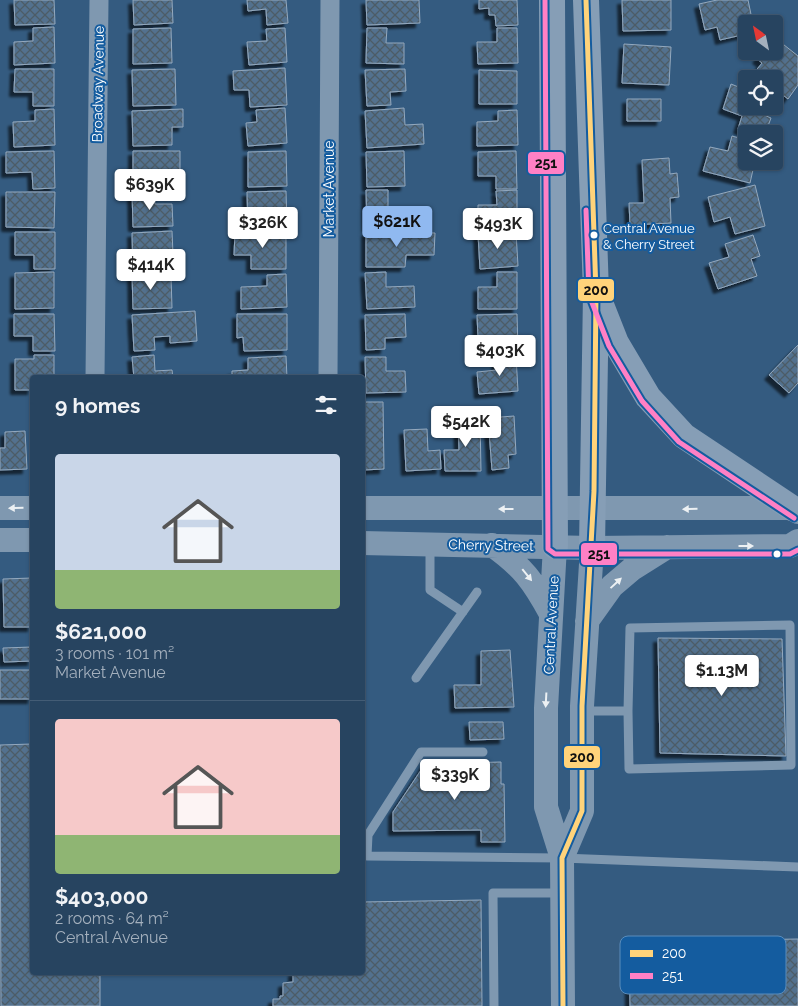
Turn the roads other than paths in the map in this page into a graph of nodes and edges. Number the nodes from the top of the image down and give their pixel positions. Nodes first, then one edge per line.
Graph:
1 (99, 0) edge
2 (330, 0) edge
3 (552, 0) edge
4 (586, 0) edge
5 (596, 293) junction
6 (95, 375) edge
7 (328, 375) edge
8 (0, 508) edge
9 (30, 508) edge
10 (365, 508) edge
11 (555, 508) junction
12 (593, 510) junction
13 (795, 510) edge
14 (0, 540) edge
15 (30, 540) edge
16 (798, 541) edge
17 (365, 543) edge
18 (430, 544) junction
19 (492, 545) junction
20 (555, 546) junction
21 (669, 546) junction
22 (592, 548) junction
23 (477, 592) dead end
24 (463, 612) junction
25 (551, 614) junction
26 (587, 621) junction
27 (416, 678) dead end
28 (582, 711) junction
29 (628, 711) junction
30 (483, 752) dead end
31 (562, 858) junction
32 (798, 868) edge
33 (562, 893) junction
34 (494, 1006) edge
35 (563, 1006) edge

1 - 6 street, Broadway Avenue
2 - 7 street, Market Avenue
3 - 11 main road, Central Avenue
4 - 5 main road, Central Avenue
5 - 12 main road, Central Avenue
5 - 13 main road
9 -> 8 street
11 -> 10 street
11 - 12 street
11 - 20 main road, Central Avenue
13 -> 12 street
12 - 22 main road, Central Avenue
14 - 15 street
21 -> 16 street, Cherry Street
17 - 18 street, Cherry Street
18 - 19 street, Cherry Street
18 - 24 lane
19 - 20 street, Cherry Street
19 -> 25 street
20 - 22 street, Cherry Street
20 - 25 street, Central Avenue
21 - 22 street, Cherry Street
26 -> 21 street
22 - 26 street, Central Avenue
23 - 24 lane
24 - 27 lane
25 -> 31 street, Central Avenue
26 - 28 street, Central Avenue
28 - 29 lane
28 - 31 street, Central Avenue
29 - 29 lane
30 - 31 lane
31 - 32 lane
31 - 33 street, Central Avenue
33 - 34 lane
33 - 35 street, Central Avenue

